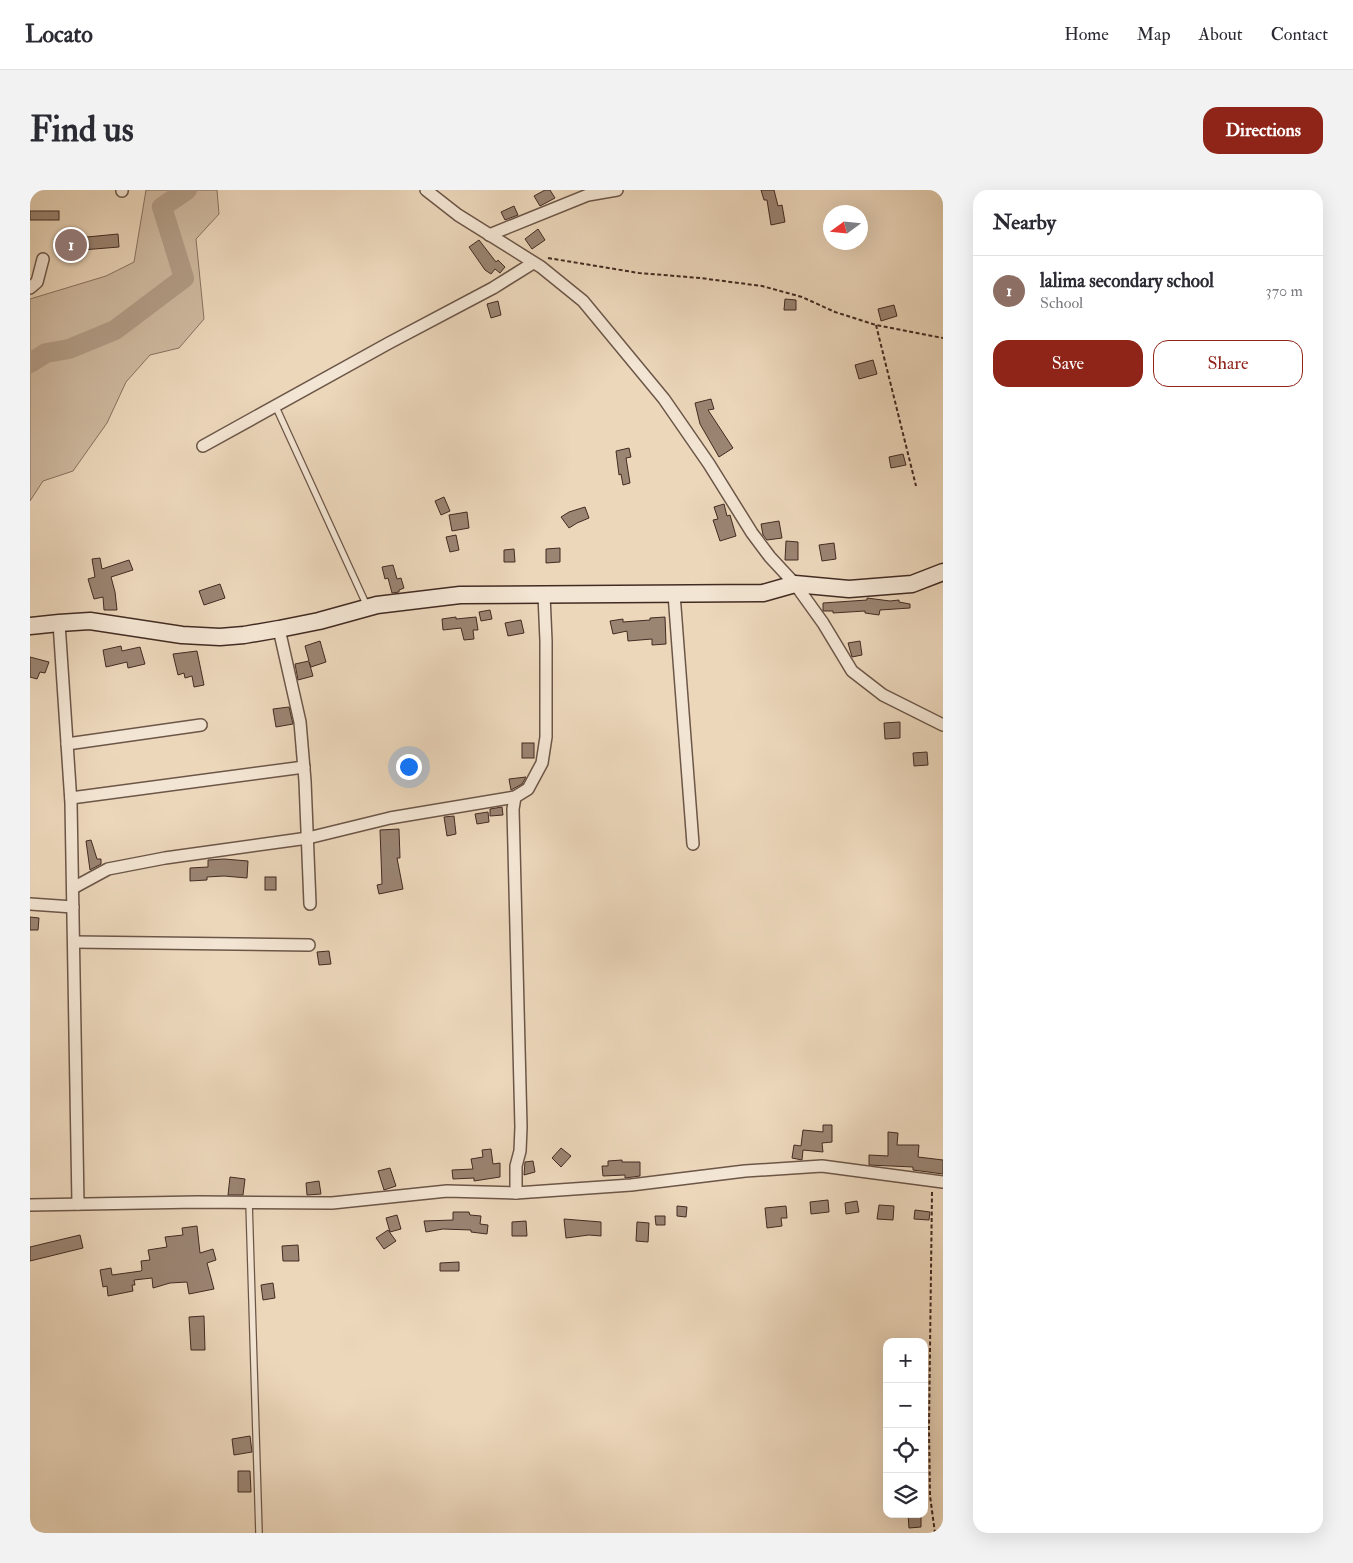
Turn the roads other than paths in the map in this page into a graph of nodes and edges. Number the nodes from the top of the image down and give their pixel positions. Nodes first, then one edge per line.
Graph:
1 (426, 190) edge
2 (617, 190) edge
3 (489, 235) junction
4 (42, 259) dead end
5 (533, 263) junction
6 (30, 288) edge
7 (275, 405) junction
8 (203, 446) dead end
9 (943, 572) edge
10 (796, 584) junction
11 (674, 594) junction
12 (544, 595) junction
13 (368, 608) junction
14 (59, 623) junction
15 (30, 626) edge
16 (279, 629) junction
17 (201, 725) dead end
18 (943, 725) edge
19 (67, 744) junction
20 (304, 766) junction
21 (515, 797) junction
22 (71, 798) junction
23 (308, 838) junction
24 (693, 844) dead end
25 (73, 888) junction
26 (30, 904) edge
27 (310, 904) dead end
28 (73, 908) junction
29 (74, 942) junction
30 (309, 945) dead end
31 (938, 1181) edge
32 (516, 1194) junction
33 (249, 1202) junction
34 (78, 1204) junction
35 (30, 1205) edge
36 (259, 1533) edge

1 - 3 street
2 - 3 street
3 - 5 street
4 - 6 street
5 - 7 street
5 - 10 street
7 - 8 street
7 - 13 lane
9 - 10 street
10 - 11 street
10 - 18 street
11 - 12 street
11 - 24 street
12 - 13 street
12 - 21 street
13 - 16 street
14 - 15 street
14 - 16 street
14 - 19 street
16 - 20 street
17 - 19 street
19 - 22 street
20 - 22 street
20 - 23 street
21 - 23 street
21 - 32 street
22 - 25 street
23 - 25 street
23 - 27 street
25 - 28 street
26 - 28 street
28 - 29 street
29 - 30 street
29 - 34 street
31 - 32 street
32 - 33 street
33 - 34 street
33 - 36 lane
34 - 35 street

